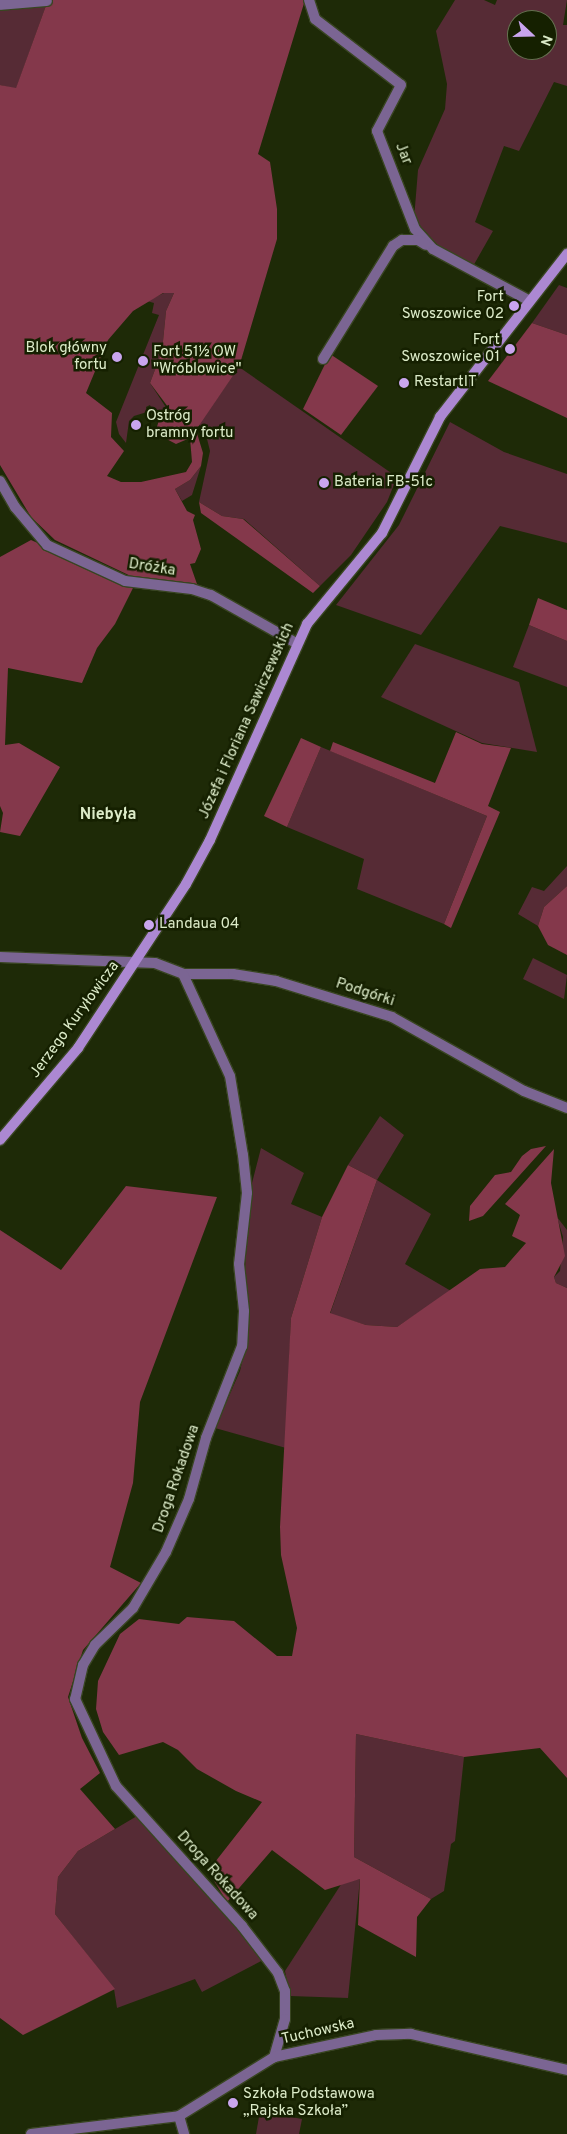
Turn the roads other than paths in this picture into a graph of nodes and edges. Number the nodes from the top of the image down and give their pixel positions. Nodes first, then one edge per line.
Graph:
1 (47, 0) edge
2 (309, 0) edge
3 (0, 5) edge
4 (433, 249) junction
5 (567, 254) edge
6 (530, 301) junction
7 (323, 359) dead end
8 (0, 481) edge
9 (296, 643) junction
10 (0, 957) edge
11 (135, 962) junction
12 (183, 974) junction
13 (567, 1108) edge
14 (0, 1140) edge
15 (274, 2057) junction
16 (567, 2070) edge
17 (179, 2116) junction
18 (31, 2134) edge
19 (184, 2134) edge

1 - 3 street
2 - 4 street, Jar
4 - 6 street, Jar
4 - 7 street
5 - 6 street, Józefa i Floriana Sawiczewskich
6 - 9 street, Józefa i Floriana Sawiczewskich
8 - 9 street, Dróżka
9 - 11 street, Józefa i Floriana Sawiczewskich
10 - 11 street, Podgórki
11 - 12 street, Podgórki
11 - 14 street, Jerzego Kuryłowicza
12 - 13 street, Podgórki
12 - 15 street, Droga Rokadowa
15 - 16 street, Tuchowska
15 - 17 street, Tuchowska
17 - 18 street, Tuchowska
17 - 19 street

